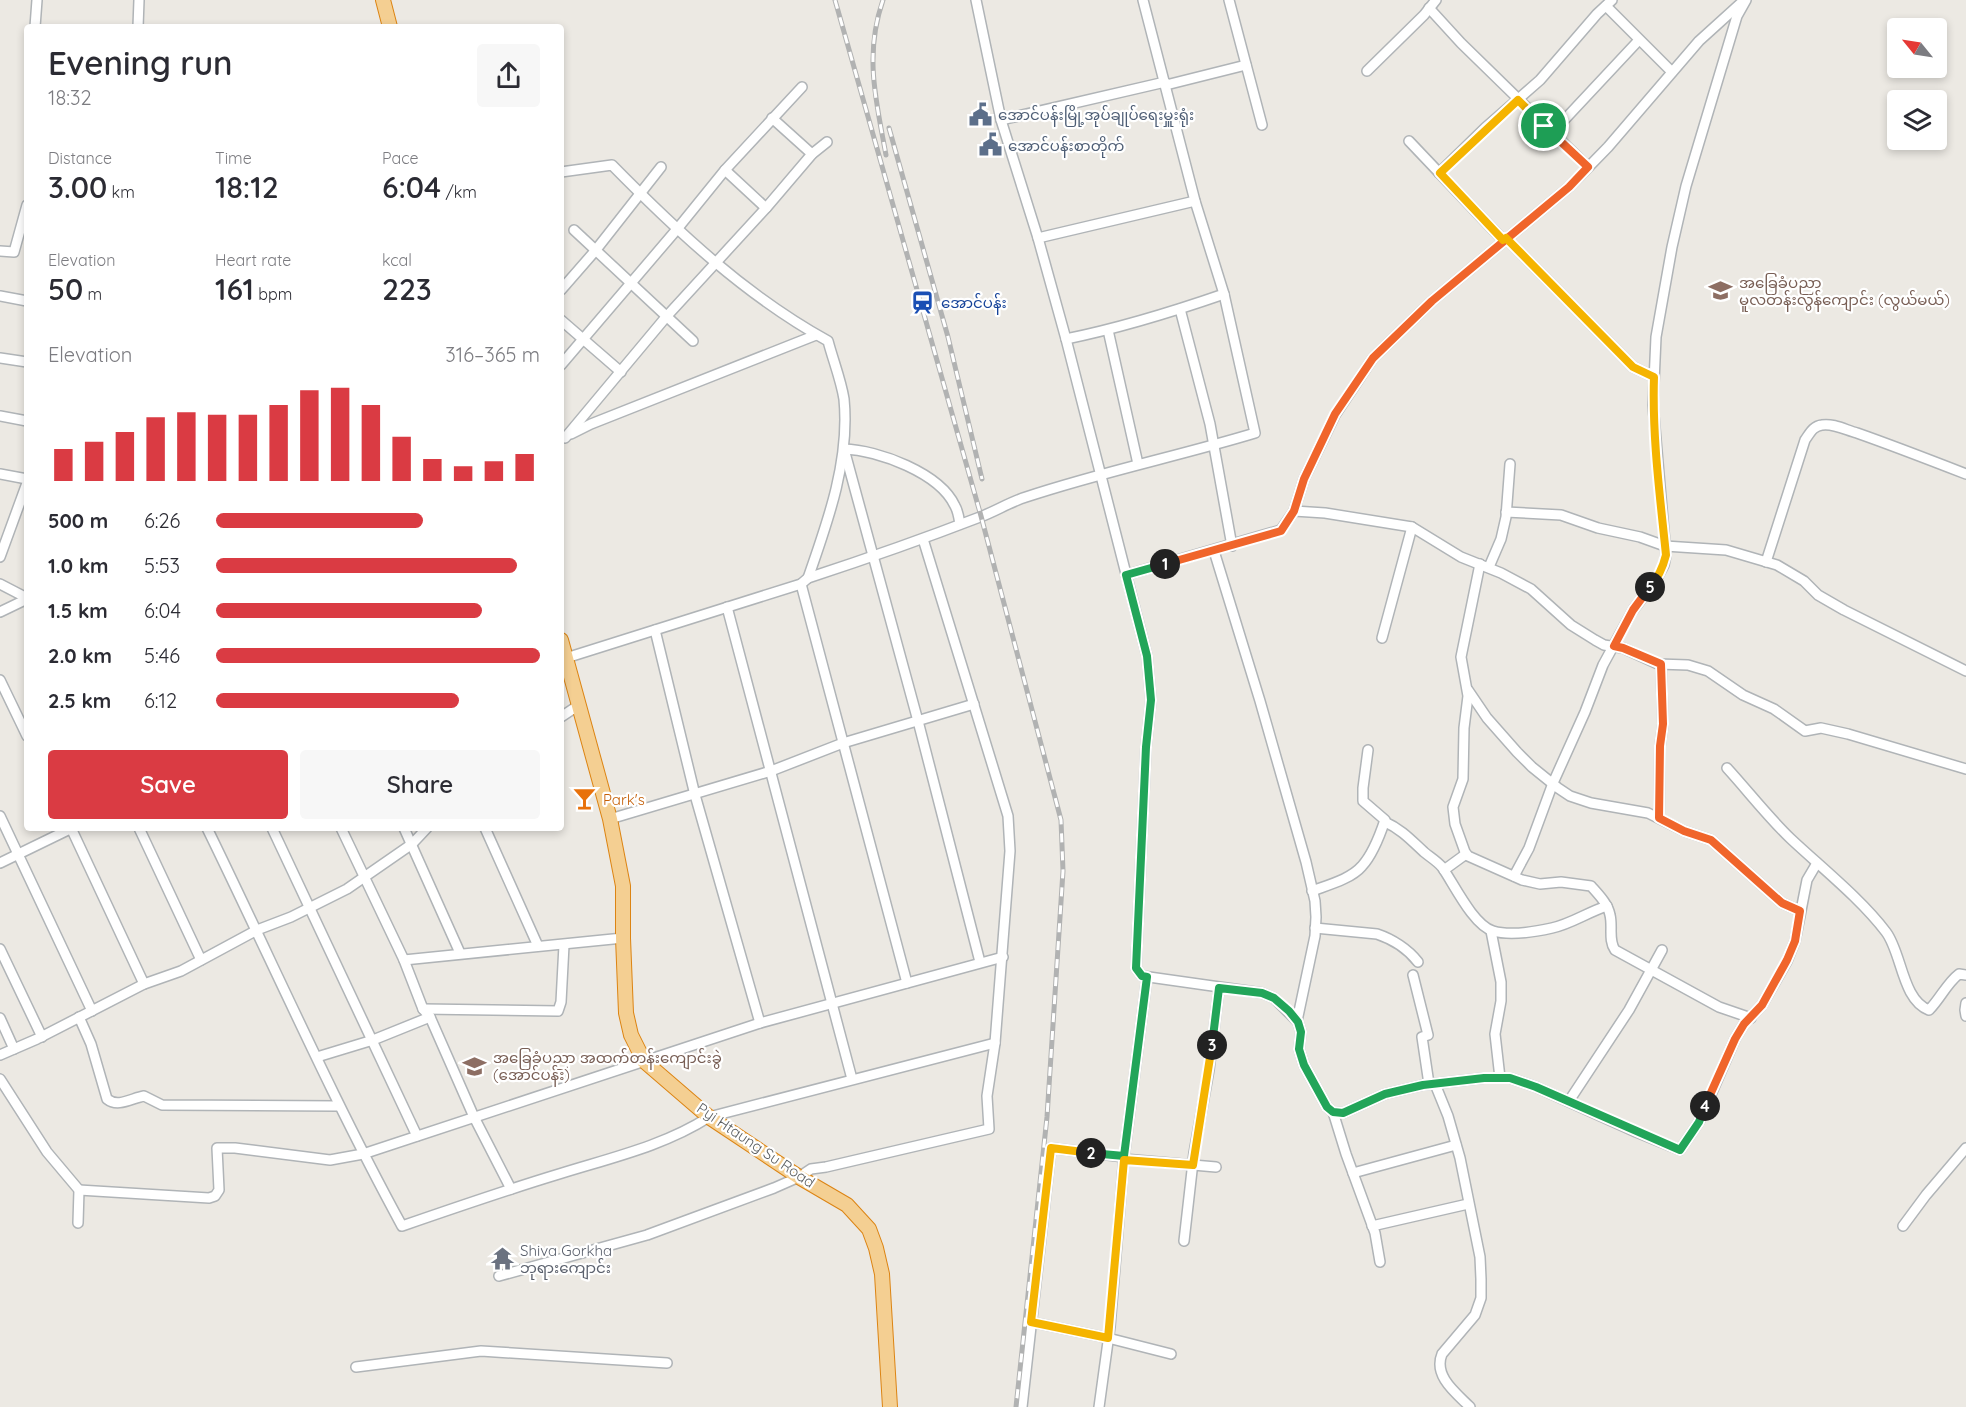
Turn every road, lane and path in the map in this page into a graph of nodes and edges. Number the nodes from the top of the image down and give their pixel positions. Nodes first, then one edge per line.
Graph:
1 (37, 0) edge
2 (139, 0) edge
3 (383, 0) edge
4 (976, 0) edge
5 (1143, 0) edge
6 (1229, 0) edge
7 (1745, 0) edge
8 (1609, 3) edge
9 (1433, 4) edge
10 (1721, 21) junction
11 (36, 24) edge
12 (138, 24) edge
13 (389, 24) edge
14 (1733, 28) junction
15 (1640, 40) junction
16 (1246, 65) junction
17 (1368, 71) dead end
18 (1672, 72) junction
19 (1166, 83) junction
20 (802, 87) dead end
21 (1518, 100) junction
22 (772, 118) junction
23 (1001, 120) junction
24 (1262, 125) dead end
25 (1552, 133) junction
26 (1409, 141) dead end
27 (827, 142) dead end
28 (812, 154) junction
29 (661, 166) dead end
30 (1588, 167) junction
31 (725, 170) junction
32 (564, 172) edge
33 (1440, 173) junction
34 (640, 194) junction
35 (1195, 201) junction
36 (766, 208) junction
37 (24, 216) edge
38 (678, 228) junction
39 (574, 230) dead end
40 (1038, 238) junction
41 (1505, 239) junction
42 (0, 251) edge
43 (595, 251) junction
44 (716, 262) junction
45 (631, 283) junction
46 (564, 287) edge
47 (1224, 294) junction
48 (0, 296) edge
49 (24, 300) edge
50 (1180, 309) junction
51 (666, 317) junction
52 (564, 323) edge
53 (1108, 330) junction
54 (816, 335) junction
55 (1066, 339) junction
56 (583, 340) junction
57 (693, 341) dead end
58 (0, 358) edge
59 (24, 362) edge
60 (564, 362) edge
61 (621, 372) junction
62 (1654, 377) junction
63 (0, 416) edge
64 (24, 420) edge
65 (564, 437) edge
66 (564, 438) edge
67 (1214, 446) junction
68 (844, 449) junction
69 (1138, 464) junction
70 (1510, 464) dead end
71 (0, 474) edge
72 (1100, 474) junction
73 (1966, 474) edge
74 (24, 480) edge
75 (24, 489) edge
76 (1294, 511) junction
77 (1506, 512) junction
78 (960, 524) junction
79 (1412, 527) junction
80 (923, 539) junction
81 (1232, 546) junction
82 (1665, 546) junction
83 (1214, 551) junction
84 (0, 557) edge
85 (874, 557) junction
86 (1766, 562) junction
87 (1484, 566) junction
88 (1126, 575) junction
89 (804, 581) junction
90 (0, 584) edge
91 (24, 596) edge
92 (24, 600) edge
93 (727, 607) junction
94 (0, 612) edge
95 (655, 630) junction
96 (1382, 638) dead end
97 (1614, 646) junction
98 (564, 651) edge
99 (566, 658) junction
100 (1661, 664) junction
101 (1966, 671) edge
102 (0, 680) edge
103 (1466, 688) junction
104 (974, 704) junction
105 (579, 705) junction
106 (564, 715) edge
107 (918, 721) junction
108 (24, 730) edge
109 (843, 743) junction
110 (1368, 750) dead end
111 (1727, 768) dead end
112 (1966, 769) edge
113 (771, 771) junction
114 (1553, 783) junction
115 (695, 795) junction
116 (0, 816) edge
117 (1659, 818) junction
118 (610, 819) junction
119 (1384, 822) junction
120 (65, 831) edge
121 (72, 831) edge
122 (139, 831) edge
123 (208, 831) edge
124 (273, 831) edge
125 (342, 831) edge
126 (406, 831) edge
127 (425, 831) edge
128 (486, 831) edge
129 (412, 844) junction
130 (18, 854) junction
131 (1466, 854) junction
132 (0, 863) edge
133 (1817, 863) junction
134 (1444, 870) junction
135 (1514, 876) junction
136 (365, 878) junction
137 (1312, 891) junction
138 (310, 906) junction
139 (1607, 906) junction
140 (1800, 911) junction
141 (1315, 928) junction
142 (257, 930) junction
143 (1491, 931) junction
144 (623, 938) junction
145 (564, 945) junction
146 (538, 946) junction
147 (0, 949) edge
148 (1662, 950) dead end
149 (460, 953) junction
150 (1003, 957) junction
151 (201, 960) junction
152 (404, 960) junction
153 (980, 962) junction
154 (1418, 962) dead end
155 (1651, 970) junction
156 (1413, 975) dead end
157 (1966, 975) edge
158 (1147, 977) junction
159 (907, 982) junction
160 (144, 984) junction
161 (1219, 988) junction
162 (832, 1002) junction
163 (1966, 1003) edge
164 (423, 1009) junction
165 (92, 1011) junction
166 (1966, 1016) edge
167 (79, 1017) junction
168 (430, 1017) junction
169 (0, 1018) edge
170 (1751, 1018) junction
171 (1297, 1021) junction
172 (760, 1023) junction
173 (42, 1037) junction
174 (373, 1040) junction
175 (995, 1043) junction
176 (14, 1049) junction
177 (0, 1055) edge
178 (317, 1057) junction
179 (644, 1061) junction
180 (1500, 1078) junction
181 (0, 1079) edge
182 (852, 1079) junction
183 (1432, 1084) junction
184 (1569, 1101) junction
185 (338, 1106) junction
186 (1333, 1112) junction
187 (709, 1117) junction
188 (474, 1118) junction
189 (417, 1136) junction
190 (1456, 1145) junction
191 (1966, 1148) edge
192 (363, 1154) junction
193 (1124, 1158) junction
194 (1193, 1165) junction
195 (1216, 1167) dead end
196 (1353, 1173) junction
197 (800, 1177) junction
198 (511, 1189) junction
199 (79, 1190) junction
200 (1468, 1204) junction
201 (78, 1223) dead end
202 (1372, 1226) junction
203 (1903, 1226) dead end
204 (1184, 1241) dead end
205 (1380, 1262) dead end
206 (500, 1276) dead end
207 (1031, 1322) junction
208 (1108, 1338) junction
209 (1171, 1354) dead end
210 (667, 1364) dead end
211 (356, 1367) dead end
212 (890, 1407) edge
213 (1022, 1407) edge
214 (1099, 1407) edge
215 (1470, 1407) edge

1 - 11 street
2 - 12 street
3 - 13 highway
4 - 23 street
5 - 19 street
6 - 16 street
7 - 10 street
7 - 14 street
8 - 15 street
8 - 21 street
9 - 17 street
9 - 21 street
10 - 14 street
10 - 18 street
14 - 62 street
15 - 18 street
15 - 25 street
16 - 19 street
16 - 24 street
18 - 30 street
19 - 23 street
19 - 35 street
20 - 22 street
21 - 25 street
21 - 33 street
22 - 28 street
22 - 31 street
23 - 40 street
25 - 30 street
26 - 33 street
27 - 28 street
28 - 36 street
29 - 34 street
30 - 41 street
31 - 36 street
31 - 38 street
32 - 34 street
33 - 41 street
34 - 38 street
34 - 43 street
35 - 40 street
35 - 47 street
36 - 44 street
37 - 42 street
38 - 44 street
38 - 45 street
39 - 43 street
40 - 55 street
41 - 62 street
41 - 76 street
43 - 45 street
43 - 46 street
44 - 51 street
44 - 54 street
45 - 51 street
45 - 56 street
47 - 50 street
47 - 67 street
48 - 49 street
50 - 53 street
50 - 67 street
51 - 57 street
51 - 61 street
52 - 56 street
53 - 55 street
53 - 69 street
54 - 66 street
54 - 68 street
55 - 72 street
56 - 60 street
56 - 61 street
58 - 59 street
61 - 65 street
62 - 82 street
63 - 64 street
67 - 69 street
67 - 81 street
68 - 78 street
68 - 85 street
68 - 89 street
69 - 72 street
70 - 77 street
71 - 74 street
72 - 78 street
72 - 88 street
73 - 86 street
75 - 84 street
76 - 79 street
76 - 81 street
77 - 82 street
77 - 87 street
78 - 80 street
79 - 87 street
79 - 96 street
80 - 85 street
80 - 104 street
81 - 83 street
82 - 86 street
82 - 97 street
83 - 88 street
83 - 137 street
85 - 89 street
85 - 107 street
86 - 101 street
87 - 97 street
87 - 103 street
88 - 158 street
89 - 93 street
89 - 109 street
90 - 91 street
92 - 94 street
93 - 95 street
93 - 113 street
95 - 99 street
95 - 115 street
97 - 100 street
97 - 114 street
98 - 99 highway, Pyi Htaung Su Road
99 - 105 highway, Pyi Htaung Su Road
100 - 112 street
100 - 117 street
102 - 108 street
103 - 114 street
103 - 131 street
104 - 107 street
104 - 150 street
105 - 106 street
105 - 118 highway, Pyi Htaung Su Road
107 - 109 street
107 - 153 street
109 - 113 street
109 - 159 street
110 - 119 street
111 - 133 street
113 - 115 street
113 - 162 street
114 - 117 street
114 - 135 street
115 - 118 street
115 - 172 street
116 - 130 street
117 - 140 street
118 - 144 highway, Pyi Htaung Su Road
119 - 134 street
119 - 137 street
120 - 130 street
121 - 160 street
122 - 151 street
123 - 142 street
124 - 138 street
125 - 136 street
126 - 129 street
127 - 129 street
128 - 146 street
129 - 136 street
129 - 149 street
130 - 132 street
130 - 165 street
131 - 134 street
131 - 135 street
133 - 140 street
133 - 157 street
134 - 143 street
135 - 139 street
136 - 138 street
136 - 152 street
137 - 141 street
138 - 142 street
138 - 174 street
139 - 143 street
139 - 155 street
140 - 170 street
141 - 154 street
141 - 171 street
142 - 151 street
142 - 178 street
143 - 180 street
144 - 145 street
144 - 179 highway, Pyi Htaung Su Road
145 - 146 street
145 - 164 street
146 - 149 street
147 - 173 street
148 - 155 street
149 - 152 street
150 - 153 street
150 - 175 street
151 - 160 street
152 - 164 street
153 - 159 street
155 - 170 street
155 - 184 street
156 - 183 street
158 - 161 street
158 - 193 street
159 - 162 street
160 - 165 street
161 - 171 street
161 - 194 street
162 - 172 street
162 - 182 street
163 - 166 street
164 - 168 street
165 - 167 street
167 - 173 street
167 - 185 street
168 - 174 street
168 - 188 street
169 - 176 street
170 - 184 street
171 - 186 street
172 - 179 street
173 - 176 street
174 - 178 street
174 - 189 street
175 - 182 street
175 - 197 street
176 - 177 street
178 - 185 street
179 - 187 highway, Pyi Htaung Su Road
179 - 188 street
180 - 183 street
180 - 184 street
181 - 199 street
182 - 187 street
183 - 186 street
183 - 190 street
185 - 192 street
186 - 196 street
187 - 197 highway, Pyi Htaung Su Road
187 - 198 street
188 - 189 street
188 - 198 street
189 - 192 street
190 - 196 street
190 - 200 street
191 - 203 street
192 - 198 street
192 - 199 street
193 - 194 street
193 - 207 street
193 - 208 street
194 - 195 street
194 - 204 street
196 - 202 street
197 - 206 street
197 - 212 highway, Pyi Htaung Su Road
199 - 201 street
200 - 202 street
200 - 215 street
202 - 205 street
207 - 208 street
207 - 213 street
208 - 209 street
208 - 214 street
210 - 211 street

